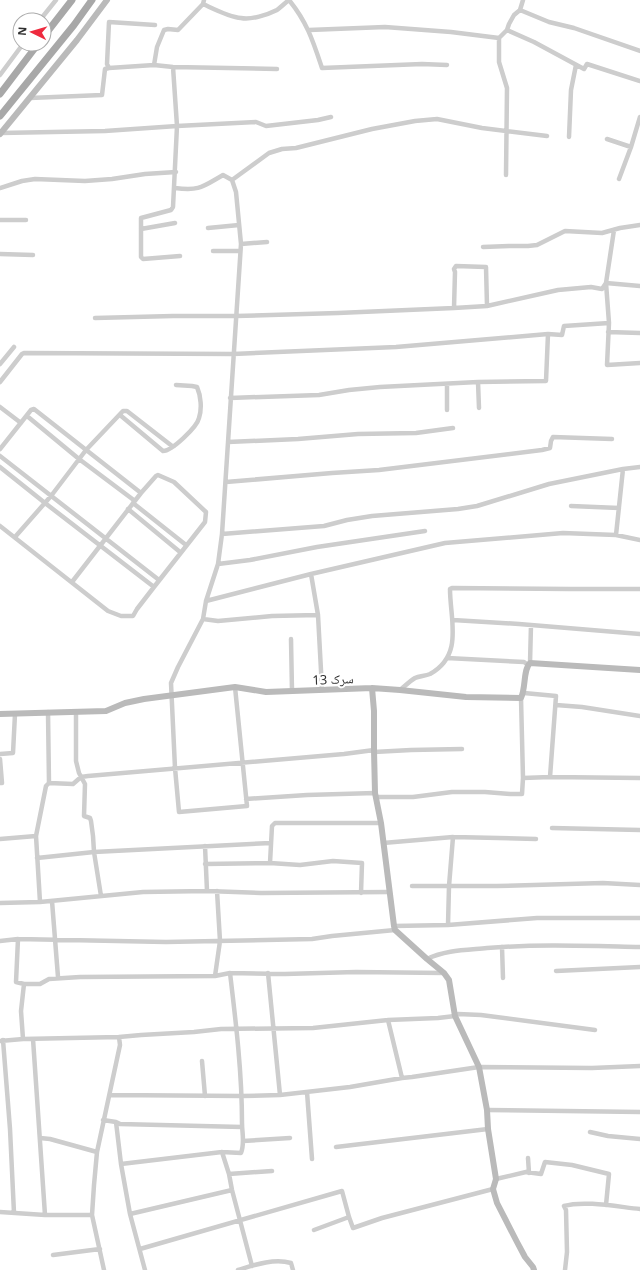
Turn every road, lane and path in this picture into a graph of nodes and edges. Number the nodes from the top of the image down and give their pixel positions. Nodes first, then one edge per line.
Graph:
1 (56, 0) edge
2 (72, 0) edge
3 (92, 0) edge
4 (107, 0) edge
5 (289, 0) edge
6 (523, 0) edge
7 (204, 2) edge
8 (520, 10) junction
9 (46, 12) edge
10 (156, 25) dead end
11 (52, 26) edge
12 (309, 30) junction
13 (507, 30) junction
14 (499, 38) junction
15 (640, 51) edge
16 (17, 52) edge
17 (32, 52) edge
18 (154, 65) junction
19 (447, 65) dead end
20 (576, 65) junction
21 (173, 67) junction
22 (109, 68) junction
23 (277, 69) dead end
24 (0, 75) edge
25 (640, 81) edge
26 (0, 94) edge
27 (30, 98) junction
28 (0, 116) edge
29 (331, 117) dead end
30 (640, 117) edge
31 (177, 126) junction
32 (505, 132) junction
33 (0, 134) edge
34 (547, 136) dead end
35 (569, 137) dead end
36 (607, 139) dead end
37 (631, 147) junction
38 (176, 172) junction
39 (506, 174) dead end
40 (232, 180) junction
41 (620, 180) dead end
42 (0, 188) edge
43 (175, 188) junction
44 (0, 220) edge
45 (26, 220) dead end
46 (175, 223) dead end
47 (239, 225) junction
48 (640, 225) edge
49 (208, 228) dead end
50 (141, 230) junction
51 (614, 230) junction
52 (267, 242) dead end
53 (241, 244) junction
54 (483, 247) dead end
55 (213, 251) dead end
56 (240, 251) junction
57 (0, 254) edge
58 (34, 255) dead end
59 (180, 256) dead end
60 (606, 283) junction
61 (640, 284) edge
62 (488, 306) junction
63 (454, 308) junction
64 (236, 316) junction
65 (95, 318) dead end
66 (609, 323) junction
67 (608, 332) junction
68 (640, 333) edge
69 (548, 334) junction
70 (14, 347) dead end
71 (233, 354) junction
72 (640, 363) edge
73 (0, 364) edge
74 (0, 382) edge
75 (478, 382) junction
76 (447, 384) junction
77 (176, 385) dead end
78 (230, 398) junction
79 (0, 407) edge
80 (479, 408) dead end
81 (447, 410) dead end
82 (120, 415) junction
83 (27, 416) junction
84 (21, 423) junction
85 (453, 428) dead end
86 (612, 439) dead end
87 (228, 442) junction
88 (174, 446) junction
89 (0, 449) edge
90 (86, 450) junction
91 (0, 456) edge
92 (79, 459) junction
93 (0, 467) edge
94 (640, 468) edge
95 (623, 469) junction
96 (226, 482) junction
97 (141, 494) junction
98 (51, 496) junction
99 (134, 502) junction
100 (45, 503) junction
101 (571, 506) dead end
102 (619, 508) junction
103 (128, 509) junction
104 (0, 526) edge
105 (425, 531) dead end
106 (222, 534) junction
107 (616, 535) junction
108 (15, 537) junction
109 (106, 539) junction
110 (640, 540) edge
111 (186, 545) junction
112 (100, 546) junction
113 (180, 552) junction
114 (218, 564) junction
115 (311, 574) junction
116 (159, 580) junction
117 (72, 582) junction
118 (154, 587) junction
119 (640, 588) edge
120 (206, 601) junction
121 (318, 615) junction
122 (203, 619) junction
123 (453, 620) junction
124 (531, 625) junction
125 (640, 634) edge
126 (291, 639) dead end
127 (447, 658) junction
128 (529, 664) junction
129 (640, 670) edge
130 (235, 686) junction
131 (372, 688) junction
132 (322, 689) junction
133 (400, 690) junction
134 (292, 691) junction
135 (172, 695) junction
136 (523, 696) junction
137 (556, 705) junction
138 (48, 712) junction
139 (76, 712) junction
140 (0, 714) edge
141 (15, 714) junction
142 (640, 716) edge
143 (462, 749) dead end
144 (374, 751) junction
145 (0, 754) edge
146 (0, 759) edge
147 (242, 762) junction
148 (175, 768) junction
149 (550, 777) junction
150 (81, 778) junction
151 (523, 778) junction
152 (640, 778) edge
153 (0, 783) edge
154 (49, 783) junction
155 (376, 796) junction
156 (246, 800) junction
157 (381, 824) junction
158 (552, 828) dead end
159 (640, 830) edge
160 (36, 836) junction
161 (453, 837) junction
162 (0, 839) edge
163 (536, 839) dead end
164 (271, 843) junction
165 (383, 843) junction
166 (204, 846) junction
167 (94, 852) junction
168 (37, 858) junction
169 (270, 863) junction
170 (205, 864) junction
171 (640, 885) edge
172 (412, 886) dead end
173 (449, 886) junction
174 (207, 891) junction
175 (218, 891) junction
176 (389, 892) junction
177 (361, 893) junction
178 (101, 896) junction
179 (52, 901) junction
180 (40, 902) junction
181 (0, 903) edge
182 (640, 918) edge
183 (448, 925) junction
184 (394, 928) junction
185 (18, 939) junction
186 (56, 940) junction
187 (0, 941) edge
188 (220, 941) junction
189 (502, 947) junction
190 (640, 947) edge
191 (427, 960) junction
192 (640, 967) edge
193 (556, 971) dead end
194 (230, 973) junction
195 (268, 973) junction
196 (444, 973) junction
197 (214, 976) junction
198 (58, 978) junction
199 (502, 978) dead end
200 (24, 984) junction
201 (455, 1016) junction
202 (388, 1020) junction
203 (273, 1028) junction
204 (237, 1029) junction
205 (595, 1030) dead end
206 (119, 1037) junction
207 (33, 1038) junction
208 (23, 1039) junction
209 (2, 1040) edge
210 (202, 1061) dead end
211 (640, 1066) edge
212 (479, 1067) junction
213 (402, 1078) junction
214 (308, 1092) junction
215 (110, 1095) junction
216 (280, 1095) junction
217 (205, 1096) junction
218 (242, 1096) junction
219 (487, 1110) junction
220 (640, 1112) edge
221 (103, 1120) junction
222 (116, 1122) junction
223 (242, 1127) junction
224 (488, 1129) junction
225 (590, 1132) dead end
226 (40, 1138) junction
227 (290, 1138) dead end
228 (640, 1139) edge
229 (243, 1141) junction
230 (336, 1147) dead end
231 (97, 1152) junction
232 (222, 1152) junction
233 (528, 1158) dead end
234 (312, 1159) dead end
235 (121, 1164) junction
236 (272, 1170) dead end
237 (529, 1173) junction
238 (229, 1174) junction
239 (496, 1179) junction
240 (232, 1190) junction
241 (494, 1190) junction
242 (606, 1205) junction
243 (640, 1209) edge
244 (0, 1212) edge
245 (14, 1213) junction
246 (92, 1214) junction
247 (130, 1214) junction
248 (45, 1215) junction
249 (349, 1217) junction
250 (240, 1220) junction
251 (314, 1230) dead end
252 (100, 1249) junction
253 (140, 1249) junction
254 (53, 1255) dead end
255 (252, 1266) junction
256 (104, 1270) edge
257 (145, 1270) edge
258 (238, 1270) edge
259 (293, 1270) edge
260 (534, 1270) edge
261 (564, 1270) edge

1 - 9 street
2 - 11 main road
3 - 28 main road
4 - 27 street
5 - 7 street
5 - 12 street
6 - 8 street
7 - 18 street
8 - 13 street
8 - 15 street
10 - 22 street
12 - 14 street
12 - 19 street
13 - 14 street
13 - 20 street
14 - 32 street
16 - 24 street
17 - 26 main road
18 - 21 street
18 - 22 street
20 - 25 street
20 - 35 street
21 - 23 street
21 - 31 street
22 - 27 street
27 - 33 street
29 - 31 street
30 - 37 street
31 - 33 street
31 - 38 street
32 - 34 street
32 - 39 street
32 - 40 street
36 - 37 street
37 - 41 street
38 - 42 street
38 - 43 street
40 - 43 street
40 - 47 street
43 - 50 street
44 - 45 street
46 - 50 street
47 - 49 street
47 - 53 street
48 - 51 street
50 - 59 street
51 - 54 street
51 - 60 street
52 - 53 street
53 - 56 street
55 - 56 street
56 - 64 street
57 - 58 street
60 - 61 street
60 - 62 street
60 - 66 street
62 - 63 street
62 - 63 street
63 - 64 street
64 - 65 street
64 - 71 street
66 - 67 street
66 - 69 street
67 - 68 street
67 - 72 street
69 - 71 street
69 - 75 street
70 - 73 street
71 - 74 street
71 - 78 street
75 - 76 street
75 - 80 street
76 - 78 street
76 - 81 street
77 - 88 street
78 - 87 street
79 - 84 street
82 - 88 street
82 - 88 street
82 - 90 street
83 - 84 street
83 - 90 street
83 - 92 street
84 - 89 street
85 - 87 street
86 - 96 street
87 - 96 street
90 - 92 street
90 - 97 street
91 - 98 street
92 - 98 street
92 - 99 street
93 - 100 street
94 - 95 street
95 - 102 street
95 - 106 street
96 - 106 street
97 - 99 street
97 - 111 street
98 - 100 street
98 - 109 street
99 - 103 street
99 - 111 street
100 - 108 street
100 - 112 street
101 - 102 street
102 - 107 street
103 - 109 street
103 - 113 street
104 - 108 street
105 - 114 street
106 - 114 street
107 - 110 street
107 - 115 street
108 - 117 street
109 - 112 street
109 - 116 street
111 - 113 street
112 - 117 street
112 - 118 street
113 - 116 street
114 - 120 street
115 - 120 street
115 - 121 street
116 - 118 street
117 - 118 street
119 - 123 street
120 - 122 street
121 - 122 street
121 - 132 street
122 - 135 street
123 - 124 street
123 - 127 street
124 - 125 street
124 - 128 street
126 - 134 street
127 - 128 street
127 - 133 street
128 - 129 street
128 - 136 street
130 - 134 street, سرک 13
130 - 135 street, سرک 13
130 - 147 street
131 - 132 street, سرک 13
131 - 133 street, سرک 13
131 - 144 street
132 - 134 street, سرک 13
133 - 136 street, سرک 13
135 - 139 street, سرک 13
135 - 148 street
136 - 137 street
136 - 151 street
137 - 142 street
137 - 149 street
138 - 139 street, سرک 13
138 - 141 street, سرک 13
138 - 154 street
139 - 150 street
140 - 141 street, سرک 13
141 - 145 street
143 - 144 street
144 - 147 street
144 - 155 street
146 - 153 street
147 - 148 street
147 - 156 street
148 - 150 street
148 - 156 street
149 - 151 street
149 - 152 street
150 - 154 street
150 - 167 street
151 - 155 street
154 - 160 street
155 - 156 street
155 - 157 street
157 - 164 street
157 - 165 street
158 - 159 street
160 - 162 street
160 - 168 street
161 - 163 street
161 - 165 street
161 - 173 street
164 - 166 street
164 - 169 street
165 - 176 street
166 - 167 street
166 - 170 street
167 - 168 street
167 - 178 street
168 - 180 street
169 - 170 street
169 - 177 street
170 - 174 street
171 - 173 street
172 - 173 street
173 - 183 street
174 - 175 street
174 - 178 street
175 - 177 street
175 - 188 street
176 - 177 street
176 - 184 street
178 - 179 street
179 - 180 street
179 - 186 street
180 - 181 street
182 - 183 street
183 - 184 street
184 - 188 street
184 - 191 street
185 - 186 street
185 - 187 street
185 - 200 street
186 - 188 street
186 - 198 street
188 - 197 street
189 - 190 street
189 - 191 street
189 - 199 street
191 - 196 street
192 - 193 street
194 - 195 street
194 - 197 street
194 - 204 street
195 - 196 street
195 - 203 street
196 - 201 street
197 - 198 street
198 - 200 street
200 - 208 street
201 - 202 street
201 - 205 street
201 - 212 street
202 - 203 street
202 - 213 street
203 - 204 street
203 - 216 street
204 - 206 street
204 - 218 street
206 - 207 street
206 - 215 street
207 - 208 street
207 - 226 street
208 - 209 street
209 - 245 street
210 - 217 street
211 - 212 street
212 - 213 street
212 - 219 street
213 - 214 street
214 - 216 street
214 - 234 street
215 - 217 street
215 - 221 street
216 - 218 street
217 - 218 street
218 - 223 street
219 - 220 street
219 - 224 street
221 - 222 street
221 - 231 street
222 - 223 street
222 - 235 street
223 - 229 street
224 - 230 street
224 - 239 street
225 - 228 street
226 - 231 street
226 - 248 street
227 - 229 street
229 - 232 street
231 - 246 street
232 - 235 street
232 - 238 street
233 - 237 street
235 - 247 street
236 - 238 street
237 - 239 street
237 - 242 street
238 - 240 street
239 - 241 street
240 - 247 street
240 - 250 street
241 - 249 street
241 - 260 street
242 - 243 street
242 - 261 street
244 - 245 street
245 - 248 street
246 - 248 street
246 - 252 street
247 - 253 street
249 - 250 street
249 - 251 street
250 - 253 street
250 - 255 street
252 - 254 street
252 - 256 street
253 - 257 street
255 - 258 street
255 - 259 street

